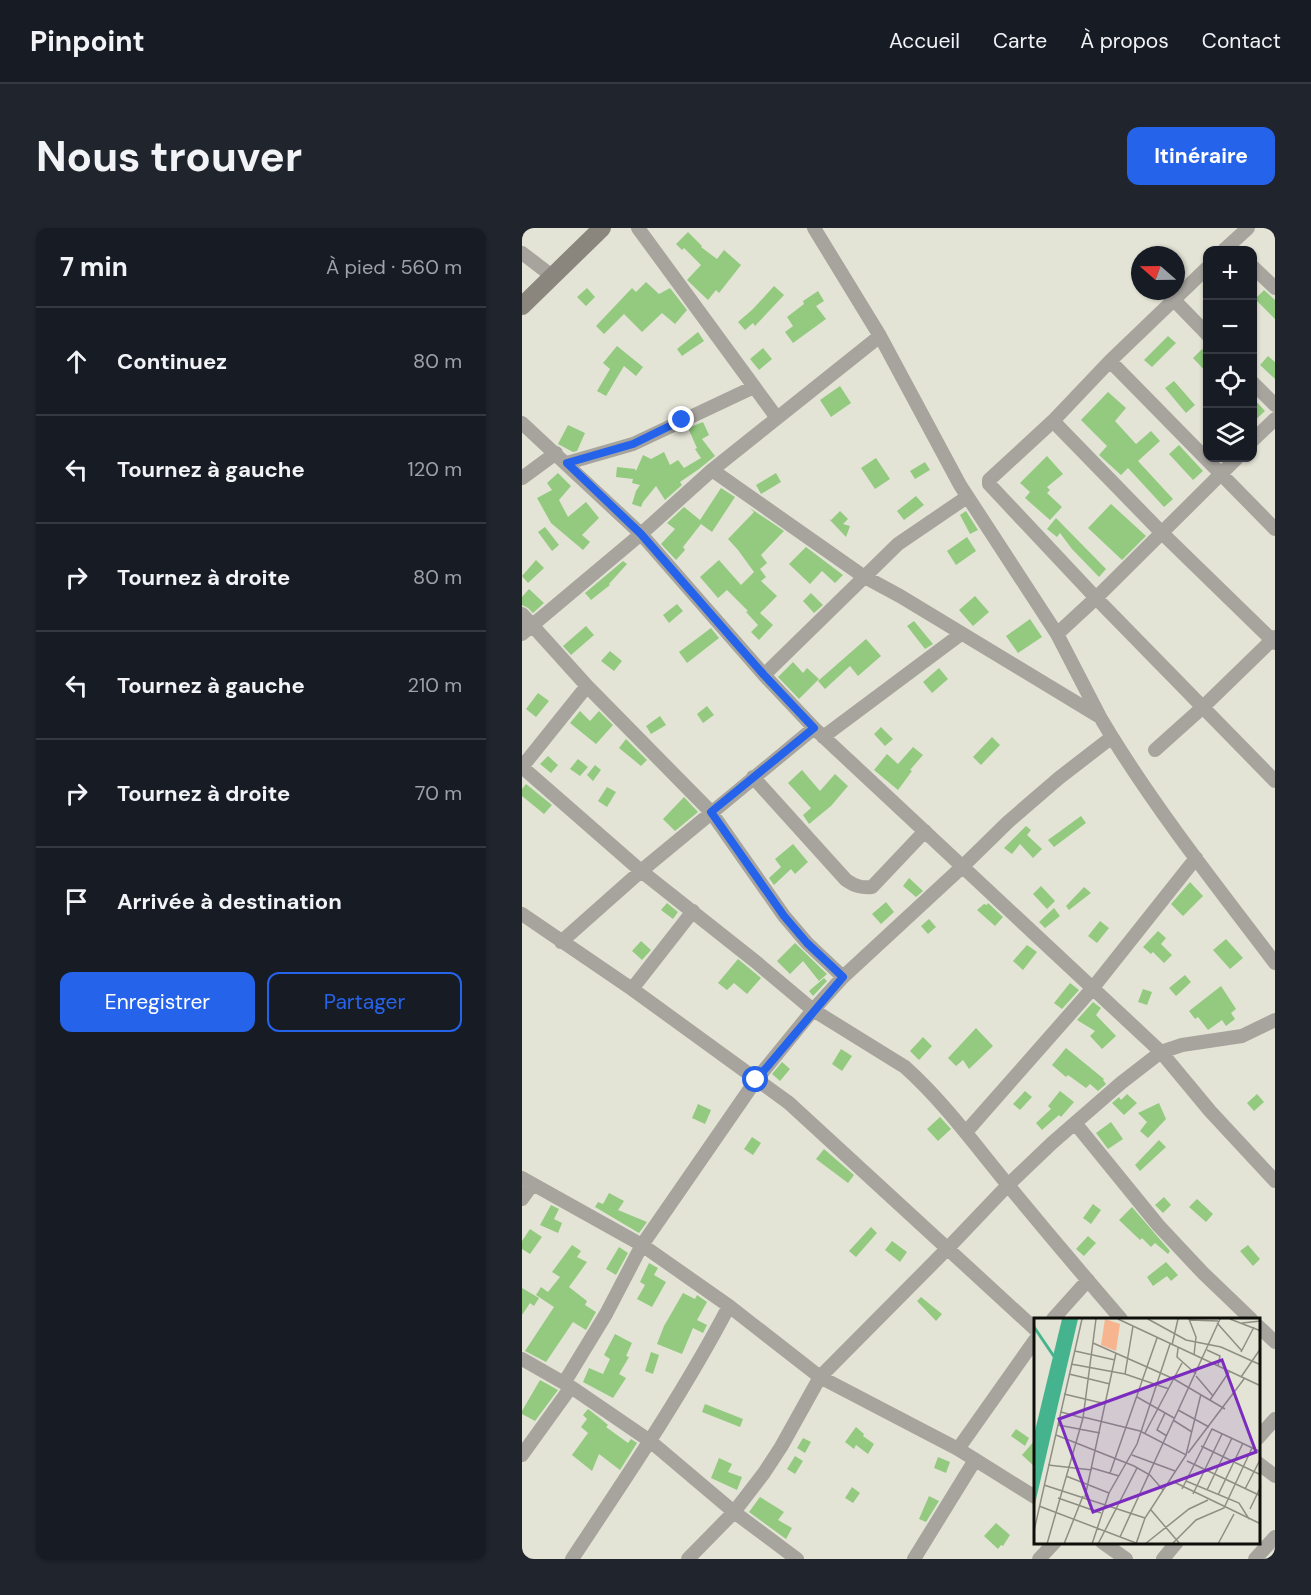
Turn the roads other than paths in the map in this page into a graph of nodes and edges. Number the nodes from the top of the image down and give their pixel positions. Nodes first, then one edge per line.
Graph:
1 (602, 228) edge
2 (638, 228) edge
3 (814, 228) edge
4 (1248, 228) edge
5 (1233, 246) edge
6 (522, 253) edge
7 (1257, 271) edge
8 (1203, 272) edge
9 (552, 276) junction
10 (1185, 288) edge
11 (1275, 288) edge
12 (1172, 300) edge
13 (1174, 300) edge
14 (522, 306) edge
15 (1203, 330) edge
16 (880, 336) junction
17 (1110, 361) junction
18 (754, 387) junction
19 (1257, 387) edge
20 (1275, 405) edge
21 (777, 418) junction
22 (1275, 419) edge
23 (1053, 421) junction
24 (522, 423) edge
25 (1257, 436) edge
26 (556, 453) junction
27 (1233, 462) edge
28 (567, 463) junction
29 (712, 470) junction
30 (1220, 474) junction
31 (522, 478) edge
32 (967, 497) junction
33 (1275, 529) edge
34 (1161, 532) junction
35 (641, 534) junction
36 (863, 576) junction
37 (1096, 598) junction
38 (525, 624) edge
39 (961, 634) junction
40 (1057, 634) junction
41 (1274, 640) edge
42 (764, 675) junction
43 (587, 686) junction
44 (1203, 707) junction
45 (1100, 717) junction
46 (819, 733) junction
47 (1112, 737) junction
48 (1155, 750) dead end
49 (522, 767) edge
50 (753, 777) junction
51 (1275, 781) edge
52 (711, 812) junction
53 (925, 831) junction
54 (1196, 858) junction
55 (962, 867) junction
56 (641, 871) junction
57 (693, 910) junction
58 (522, 914) edge
59 (561, 942) junction
60 (1275, 963) edge
61 (843, 977) junction
62 (632, 989) junction
63 (1092, 989) junction
64 (813, 1011) junction
65 (1275, 1020) edge
66 (1161, 1052) junction
67 (756, 1080) junction
68 (1075, 1123) junction
69 (966, 1132) junction
70 (527, 1181) edge
71 (1275, 1181) edge
72 (1008, 1185) junction
73 (522, 1199) edge
74 (642, 1245) junction
75 (948, 1248) junction
76 (1088, 1280) junction
77 (729, 1306) junction
78 (1054, 1318) edge
79 (1120, 1318) edge
80 (1250, 1318) edge
81 (1034, 1328) edge
82 (1260, 1328) edge
83 (1034, 1341) edge
84 (1275, 1342) edge
85 (522, 1359) edge
86 (820, 1377) junction
87 (567, 1385) junction
88 (1275, 1419) edge
89 (1260, 1436) edge
90 (650, 1441) junction
91 (958, 1449) junction
92 (522, 1455) edge
93 (975, 1460) junction
94 (1260, 1465) edge
95 (1275, 1476) edge
96 (1034, 1496) edge
97 (734, 1512) junction
98 (1275, 1537) edge
99 (1053, 1544) edge
100 (1105, 1544) edge
101 (1175, 1544) edge
102 (572, 1559) edge
103 (688, 1559) edge
104 (797, 1559) edge
105 (914, 1559) edge
106 (1039, 1559) edge
107 (1126, 1559) edge
108 (1163, 1559) edge
109 (1255, 1559) edge

1 - 9 main road
2 - 18 street
3 - 16 street
4 - 5 street
6 - 9 street
7 - 11 street
8 - 10 street
9 - 14 main road
12 - 17 street
13 - 15 street
16 - 21 street
16 - 32 street
17 - 23 street
17 - 30 street
18 - 21 street
18 - 28 street
19 - 20 street
21 - 29 street
22 - 25 street
23 - 34 street
23 - 37 street
24 - 26 street
26 - 28 street
26 - 31 street
27 - 30 street
28 - 35 street
29 - 35 street
29 - 36 street
30 - 33 street
30 - 34 street
32 - 36 street
32 - 40 street
34 - 37 street
34 - 41 street
35 - 38 street
35 - 42 street
36 - 39 street
36 - 42 street
37 - 40 street
37 - 44 street
38 - 43 street
39 - 45 street
39 - 46 street
40 - 45 street
41 - 44 street
42 - 46 street
43 - 49 street
43 - 52 street
44 - 48 street
44 - 51 street
45 - 47 street
46 - 50 street
46 - 53 street
47 - 54 street
47 - 55 street
49 - 56 street
50 - 52 street
50 - 53 street
52 - 56 street
52 - 61 street
53 - 55 street
54 - 60 street
54 - 63 street
55 - 61 street
55 - 63 street
56 - 57 street
56 - 59 street
57 - 62 street
57 - 64 street
58 - 59 street
59 - 62 street
61 - 64 street
62 - 67 street
63 - 66 street
63 - 69 street
64 - 67 street
64 - 69 street
65 - 66 street
66 - 68 street
66 - 71 street
67 - 74 street
67 - 75 street
68 - 72 street
68 - 80 street
69 - 72 street
70 - 73 street
70 - 74 street
72 - 75 street
72 - 76 street
74 - 77 street
74 - 87 street
75 - 81 street
75 - 86 street
76 - 78 street
76 - 79 street
77 - 86 street
77 - 90 street
82 - 84 street
83 - 91 street
85 - 87 street
86 - 91 street
86 - 97 street
87 - 90 street
87 - 92 street
88 - 89 street
90 - 97 street
90 - 102 street
91 - 93 street
93 - 96 street
93 - 105 street
94 - 95 street
97 - 103 street
97 - 104 street
98 - 109 street
99 - 106 street
100 - 107 street
101 - 108 street

